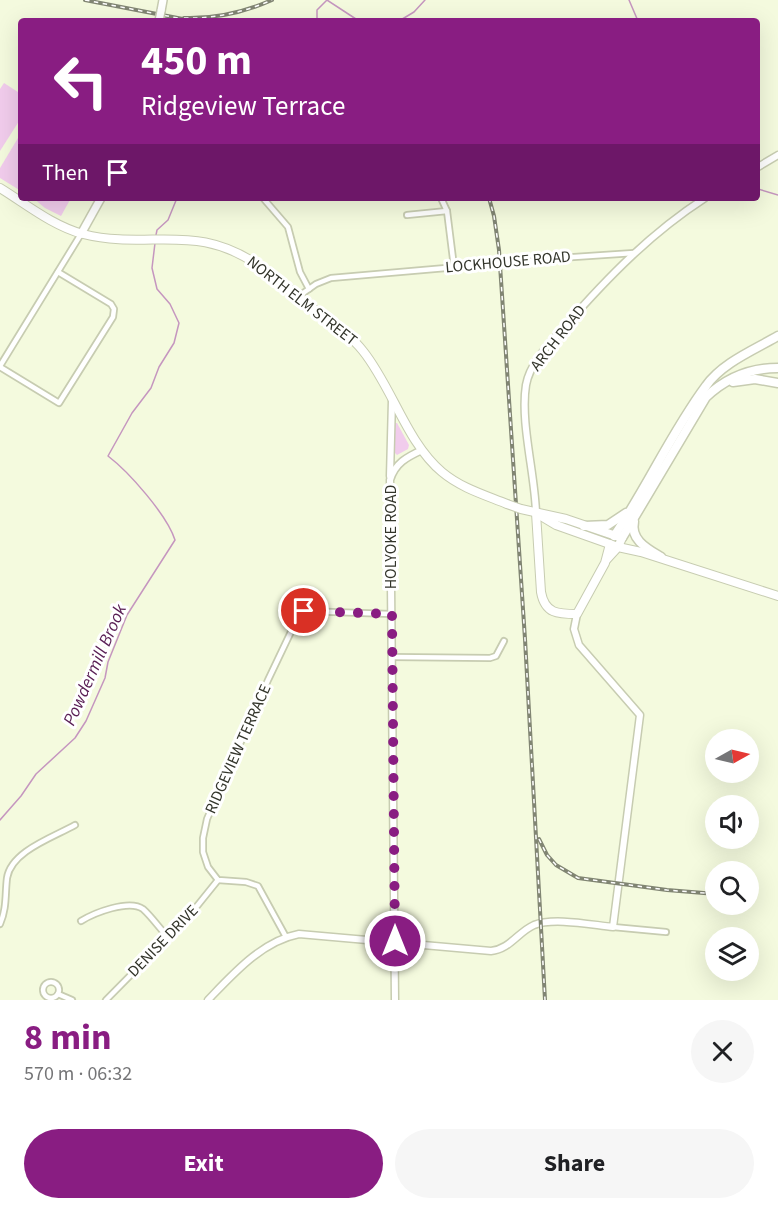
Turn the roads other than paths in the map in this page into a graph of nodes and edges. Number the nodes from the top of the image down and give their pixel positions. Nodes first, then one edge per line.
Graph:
1 (163, 0) edge
2 (160, 18) edge
3 (778, 155) edge
4 (760, 166) edge
5 (1, 192) edge
6 (99, 201) edge
7 (266, 201) edge
8 (442, 201) edge
9 (701, 201) edge
10 (447, 211) junction
11 (407, 215) dead end
12 (81, 234) junction
13 (634, 253) junction
14 (454, 267) junction
15 (57, 272) junction
16 (309, 289) junction
17 (299, 296) junction
18 (778, 336) edge
19 (778, 362) edge
20 (0, 367) edge
21 (778, 368) edge
22 (778, 383) edge
23 (704, 396) junction
24 (392, 397) junction
25 (422, 450) junction
26 (390, 480) junction
27 (634, 504) junction
28 (536, 513) junction
29 (637, 514) junction
30 (584, 526) junction
31 (616, 541) junction
32 (661, 557) junction
33 (778, 596) edge
34 (392, 614) junction
35 (577, 614) junction
36 (504, 641) dead end
37 (392, 657) junction
38 (75, 825) dead end
39 (218, 880) junction
40 (81, 921) dead end
41 (0, 924) edge
42 (613, 927) junction
43 (666, 932) dead end
44 (168, 937) junction
45 (286, 937) junction
46 (395, 941) junction
47 (58, 994) dead end
48 (72, 1000) edge
49 (106, 1000) edge
50 (208, 1000) edge
51 (396, 1000) edge

1 - 2 main road, bridge
3 - 4 street
5 - 12 main road, NORTH ELM STREET
6 - 12 main road
7 - 16 street
8 - 10 street
9 - 13 street
10 - 11 street
10 - 14 street
12 - 15 street
12 - 17 main road, NORTH ELM STREET
13 - 14 street, LOCKHOUSE ROAD, bridge
13 - 28 street, ARCH ROAD
14 - 16 street, LOCKHOUSE ROAD
15 - 20 street
15 - 20 street
16 - 17 street, LOCKHOUSE ROAD
17 - 24 main road, NORTH ELM STREET
18 - 23 highway
19 - 23 highway
21 - 23 highway
22 - 23 highway
23 - 27 highway
23 - 29 highway
24 - 25 main road, NORTH ELM STREET
24 - 26 street
25 - 26 street, HOLYOKE ROAD
25 - 28 main road, NORTH ELM STREET, bridge
26 - 34 street, HOLYOKE ROAD
27 - 30 highway
27 - 31 highway
28 - 30 main road
28 - 31 main road
28 - 35 main road
29 - 31 highway
29 - 32 highway
30 - 31 main road
31 - 32 main road
31 - 35 main road
32 - 33 main road
34 - 37 street, HOLYOKE ROAD
34 - 39 street, RIDGEVIEW TERRACE
35 - 42 street
36 - 37 street
37 - 46 street, HOLYOKE ROAD
38 - 41 street
39 - 44 street, DENISE DRIVE
39 - 45 street
40 - 44 street
42 - 43 street
42 - 46 street
44 - 49 street, DENISE DRIVE
45 - 46 street
45 - 50 street
46 - 51 street, HOLYOKE ROAD
47 - 48 street

